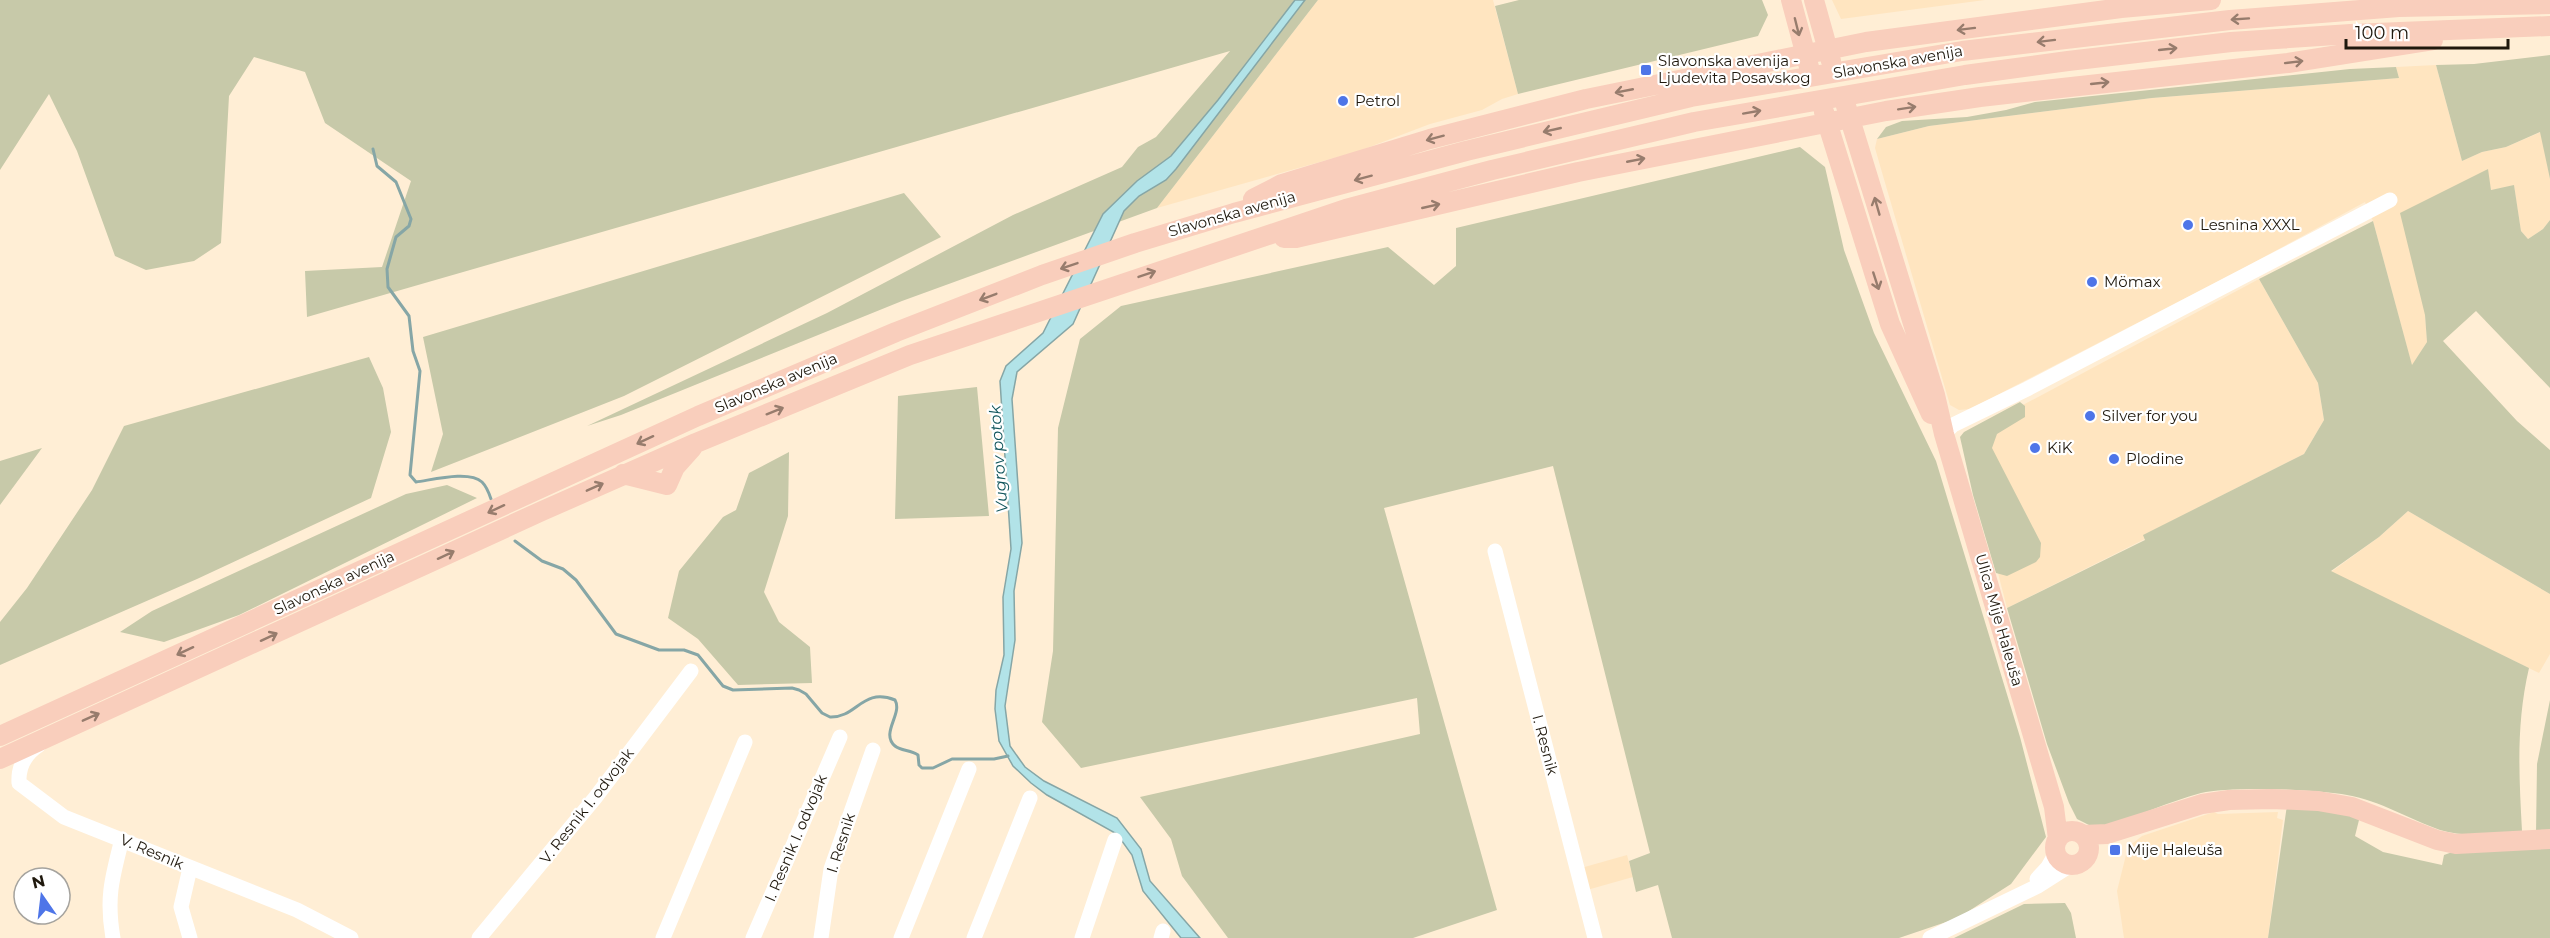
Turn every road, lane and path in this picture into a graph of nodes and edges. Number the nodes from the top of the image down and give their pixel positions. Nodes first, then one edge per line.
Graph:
1 (1791, 0) edge
2 (1814, 0) edge
3 (2211, 0) edge
4 (2550, 4) edge
5 (2550, 26) edge
6 (2476, 28) junction
7 (1827, 49) junction
8 (1804, 54) junction
9 (1850, 118) junction
10 (1827, 122) junction
11 (2390, 200) dead end
12 (1234, 213) junction
13 (1250, 239) junction
14 (1944, 434) junction
15 (696, 443) junction
16 (623, 474) junction
17 (1495, 551) dead end
18 (691, 671) dead end
19 (56, 733) junction
20 (0, 736) edge
21 (840, 737) dead end
22 (745, 742) dead end
23 (873, 750) dead end
24 (0, 759) edge
25 (969, 769) dead end
26 (1030, 798) dead end
27 (2054, 807) junction
28 (2146, 821) junction
29 (2081, 834) junction
30 (122, 839) junction
31 (2550, 839) edge
32 (1115, 840) dead end
33 (2067, 854) junction
34 (190, 868) junction
35 (113, 938) edge
36 (190, 938) edge
37 (351, 938) edge
38 (479, 938) edge
39 (663, 938) edge
40 (753, 938) edge
41 (821, 938) edge
42 (901, 938) edge
43 (974, 938) edge
44 (1082, 938) edge
45 (1595, 938) edge
46 (1930, 938) edge

1 -> 8 main road, Ulica Mije Haleuša
2 - 7 main road, Ulica Mije Haleuša
3 -> 7 main road
4 -> 12 main road, Slavonska avenija
5 - 6 main road, Slavonska avenija
9 -> 6 main road
13 -> 6 main road, Slavonska avenija
7 - 8 main road
7 - 9 main road, Ulica Mije Haleuša
8 - 10 main road, Ulica Mije Haleuša
8 -> 12 main road
9 - 10 main road
14 -> 9 main road, Ulica Mije Haleuša
13 -> 10 main road
10 -> 14 main road, Ulica Mije Haleuša
11 - 14 street
12 -> 20 main road, Slavonska avenija
15 -> 13 main road, Slavonska avenija
14 - 27 main road, Ulica Mije Haleuša
15 - 16 main road, Slavonska avenija
15 - 16 main road
19 -> 16 main road, Slavonska avenija
17 - 45 street, I. Resnik
18 - 38 street, V. Resnik I. odvojak
19 - 24 main road, Slavonska avenija
19 - 30 street, V. Resnik
21 - 40 street, I. Resnik I. odvojak
22 - 39 street
23 - 41 street, I. Resnik
25 - 42 street
26 - 43 street
27 - 29 main road, Ulica Mije Haleuša
27 - 33 main road, Ulica Mije Haleuša
28 - 29 main road
28 - 31 main road
28 - 33 main road
29 - 33 main road
29 - 33 main road
30 - 34 street, V. Resnik
30 - 35 street
32 - 44 street
33 - 46 street
34 - 36 street
34 - 37 street, V. Resnik

